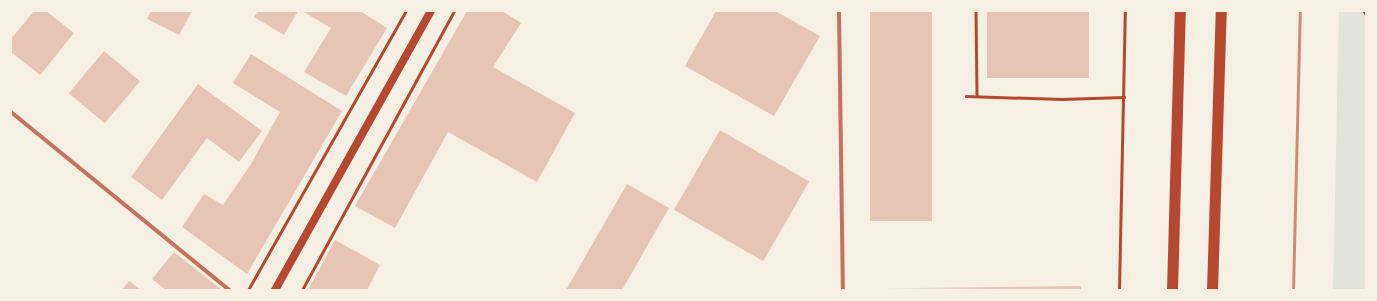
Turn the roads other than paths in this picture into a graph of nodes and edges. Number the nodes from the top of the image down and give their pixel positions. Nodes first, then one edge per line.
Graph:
1 (431, 11) edge
2 (839, 11) edge
3 (1180, 11) edge
4 (1221, 11) edge
5 (11, 112) edge
6 (229, 290) edge
7 (274, 290) edge
8 (843, 290) edge
9 (1172, 290) edge
10 (1212, 290) edge

1 - 7 main road
2 - 8 street
3 - 9 highway
4 - 10 highway
5 - 6 street

